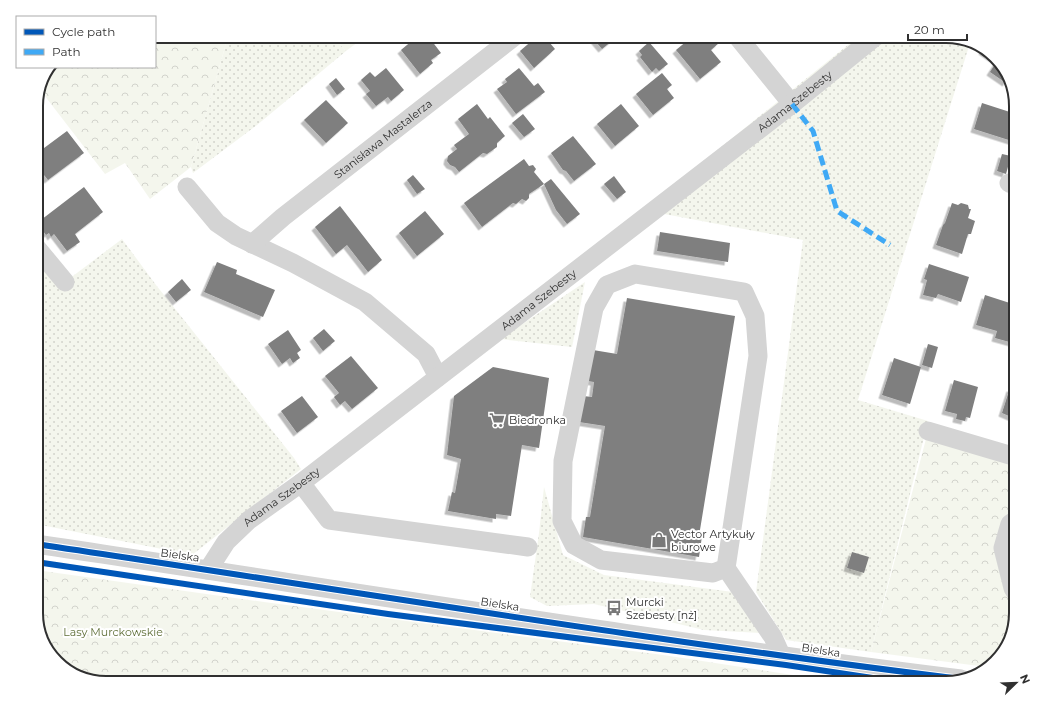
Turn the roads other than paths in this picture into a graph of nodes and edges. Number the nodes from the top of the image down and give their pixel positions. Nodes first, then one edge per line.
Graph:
1 (506, 43) edge
2 (743, 43) edge
3 (867, 43) edge
4 (792, 104) junction
5 (188, 187) dead end
6 (252, 244) junction
7 (43, 255) edge
8 (65, 282) dead end
9 (438, 376) junction
10 (928, 431) dead end
11 (1009, 455) edge
12 (301, 483) junction
13 (1009, 527) edge
14 (43, 545) edge
15 (528, 547) dead end
16 (726, 568) junction
17 (208, 570) junction
18 (1009, 572) edge
19 (782, 655) junction
20 (935, 676) edge

1 - 6 street, Stanisława Mastalerza
2 - 4 street
3 - 4 street, Adama Szebesty
4 - 9 street, Adama Szebesty
5 - 6 street
6 - 9 street
7 - 8 street
9 - 12 street, Adama Szebesty
10 - 11 street
12 - 15 street
12 - 17 street, Adama Szebesty
13 - 18 street
14 - 17 street, Bielska
16 - 16 street
16 - 19 street
17 - 19 street, Bielska
19 - 20 street, Bielska

